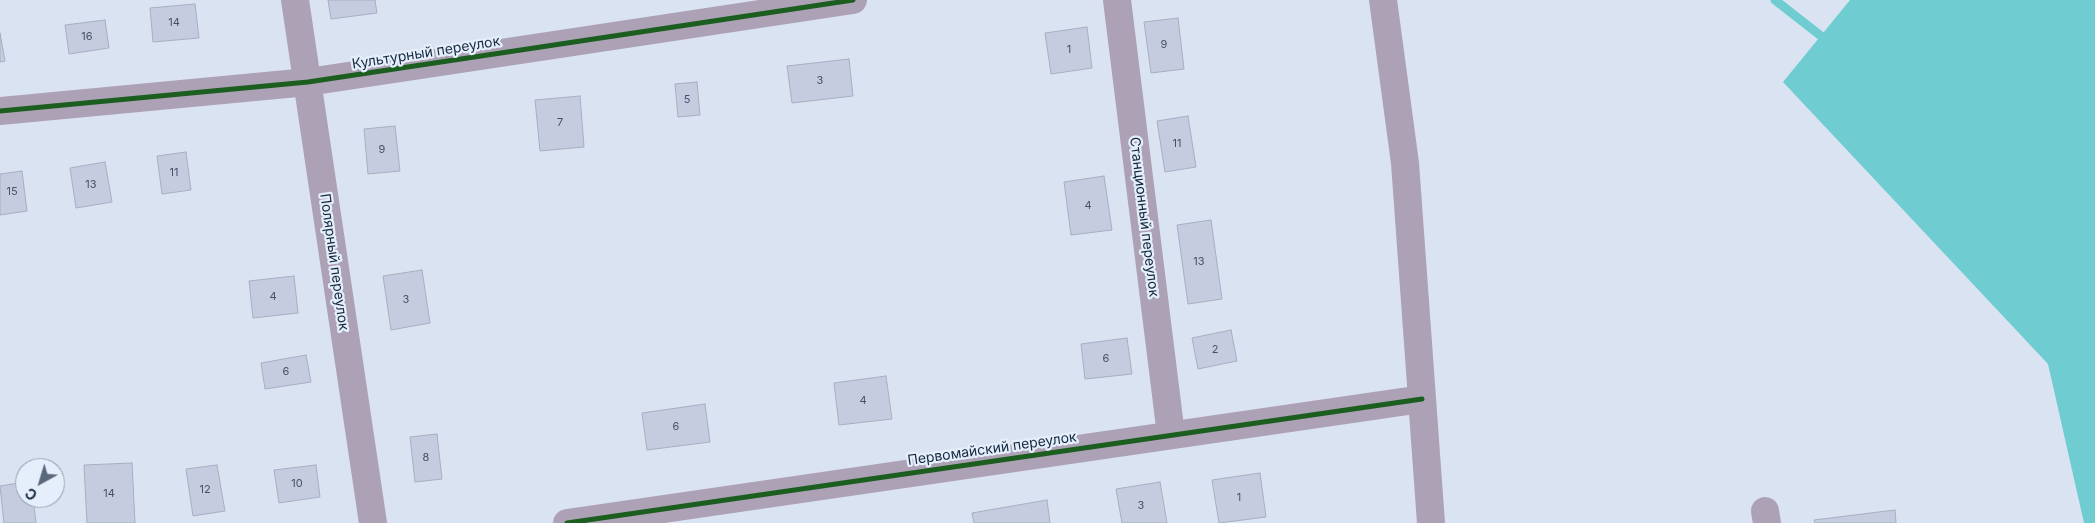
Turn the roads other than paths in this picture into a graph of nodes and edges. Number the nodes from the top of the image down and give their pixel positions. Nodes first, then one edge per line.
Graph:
1 (296, 0) edge
2 (852, 0) edge
3 (1116, 0) edge
4 (1383, 0) edge
5 (308, 82) junction
6 (0, 111) edge
7 (1422, 399) junction
8 (1171, 435) junction
9 (373, 523) edge
10 (567, 523) edge
11 (1431, 523) edge

1 - 5 street, Полярный переулок
2 - 5 street, Культурный переулок
3 - 8 street, Станционный переулок
4 - 7 street
5 - 6 street, Культурный переулок
5 - 9 street, Полярный переулок
7 - 8 street, Первомайский переулок
7 - 11 street
8 - 10 street, Первомайский переулок

